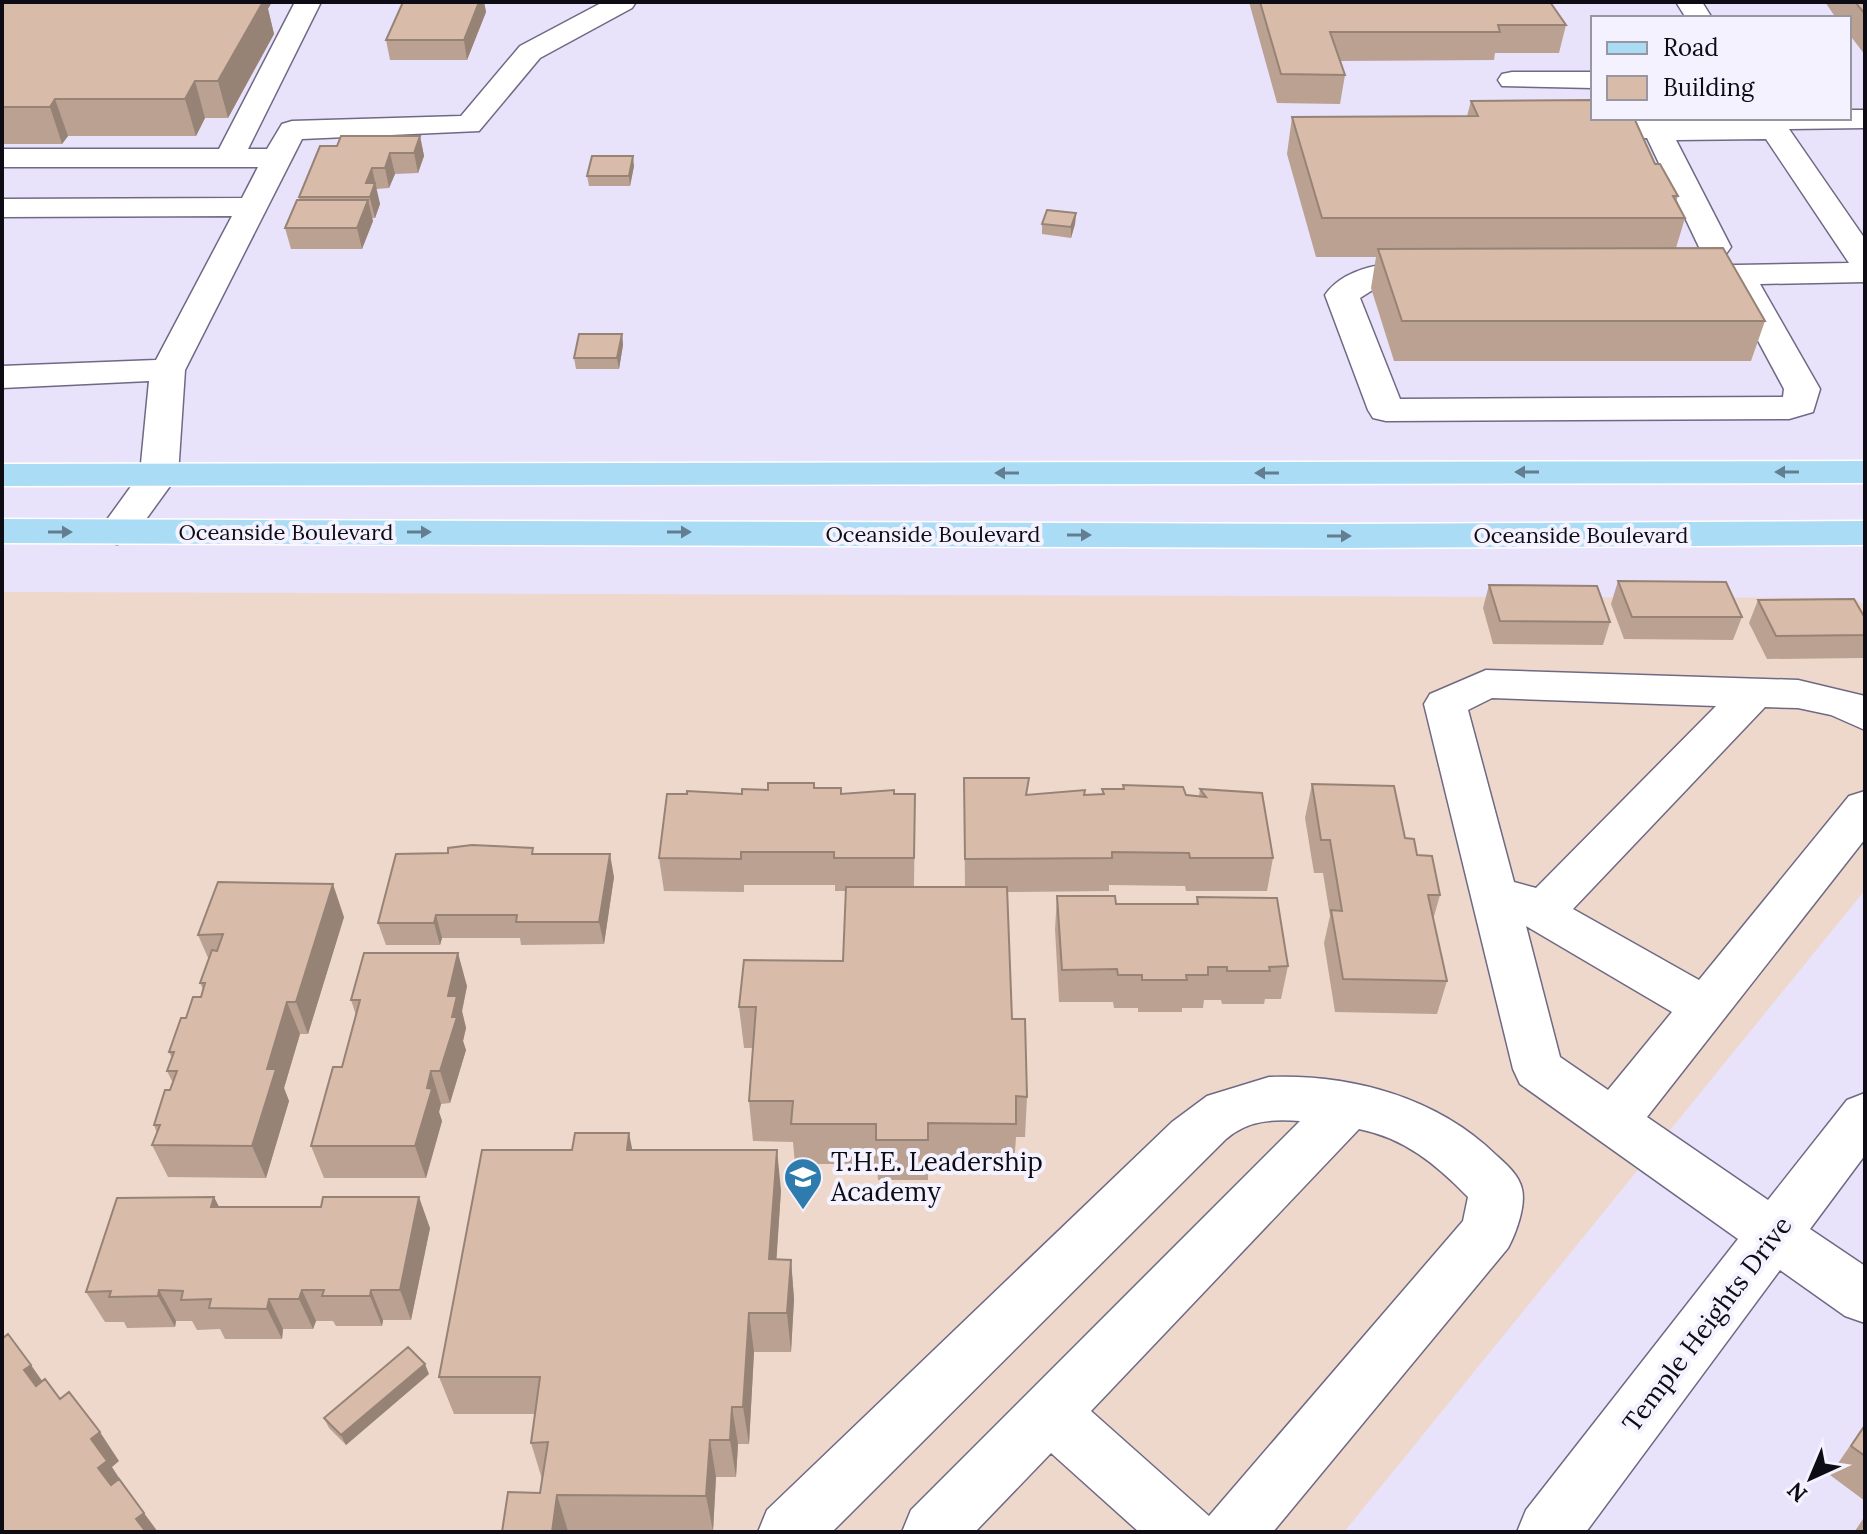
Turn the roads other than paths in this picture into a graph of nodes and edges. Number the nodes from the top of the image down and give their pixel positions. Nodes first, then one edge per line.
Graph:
1 (308, 2) edge
2 (623, 2) edge
3 (1512, 80) dead end
4 (1591, 80) edge
5 (1841, 120) edge
6 (1770, 123) edge
7 (1667, 129) junction
8 (1547, 131) edge
9 (2, 158) edge
10 (229, 158) junction
11 (277, 158) junction
12 (252, 207) junction
13 (2, 208) edge
14 (1715, 247) edge
15 (1865, 263) edge
16 (1865, 272) edge
17 (1458, 274) edge
18 (1646, 276) edge
19 (1740, 277) junction
20 (168, 370) junction
21 (2, 377) edge
22 (1865, 472) edge
23 (2, 475) edge
24 (159, 475) junction
25 (2, 531) edge
26 (117, 532) junction
27 (1865, 533) edge
28 (1752, 695) junction
29 (1865, 715) edge
30 (1865, 807) edge
31 (1490, 884) junction
32 (1540, 913) junction
33 (1705, 1007) junction
34 (1349, 1105) junction
35 (1865, 1115) edge
36 (1613, 1122) junction
37 (1775, 1236) junction
38 (1865, 1298) edge
39 (1049, 1413) junction
40 (789, 1532) edge
41 (933, 1532) edge
42 (1185, 1532) edge
43 (1233, 1532) edge
44 (1548, 1532) edge

1 - 10 street
2 - 11 street
3 - 4 street
5 - 6 street
6 - 7 street
6 - 15 street
7 - 8 street
7 - 14 street
9 - 10 street
10 - 11 street
11 - 12 street
12 - 13 street
12 - 20 street
16 - 19 street
17 - 19 street
18 - 19 street
20 - 21 street
20 - 24 street
22 -> 24 main road
23 - 24 main road
24 - 26 street
25 -> 26 main road, Oceanside Boulevard
26 -> 27 main road, Oceanside Boulevard
28 - 29 street
28 - 31 street
28 - 32 street
30 - 33 street
31 - 32 street
31 - 36 street
32 - 33 street
33 - 36 street
34 - 39 street
34 - 40 street
34 - 43 street
35 - 37 street, Temple Heights Drive
36 - 37 street
37 - 38 street
37 - 44 street, Temple Heights Drive
39 - 41 street
39 - 42 street

